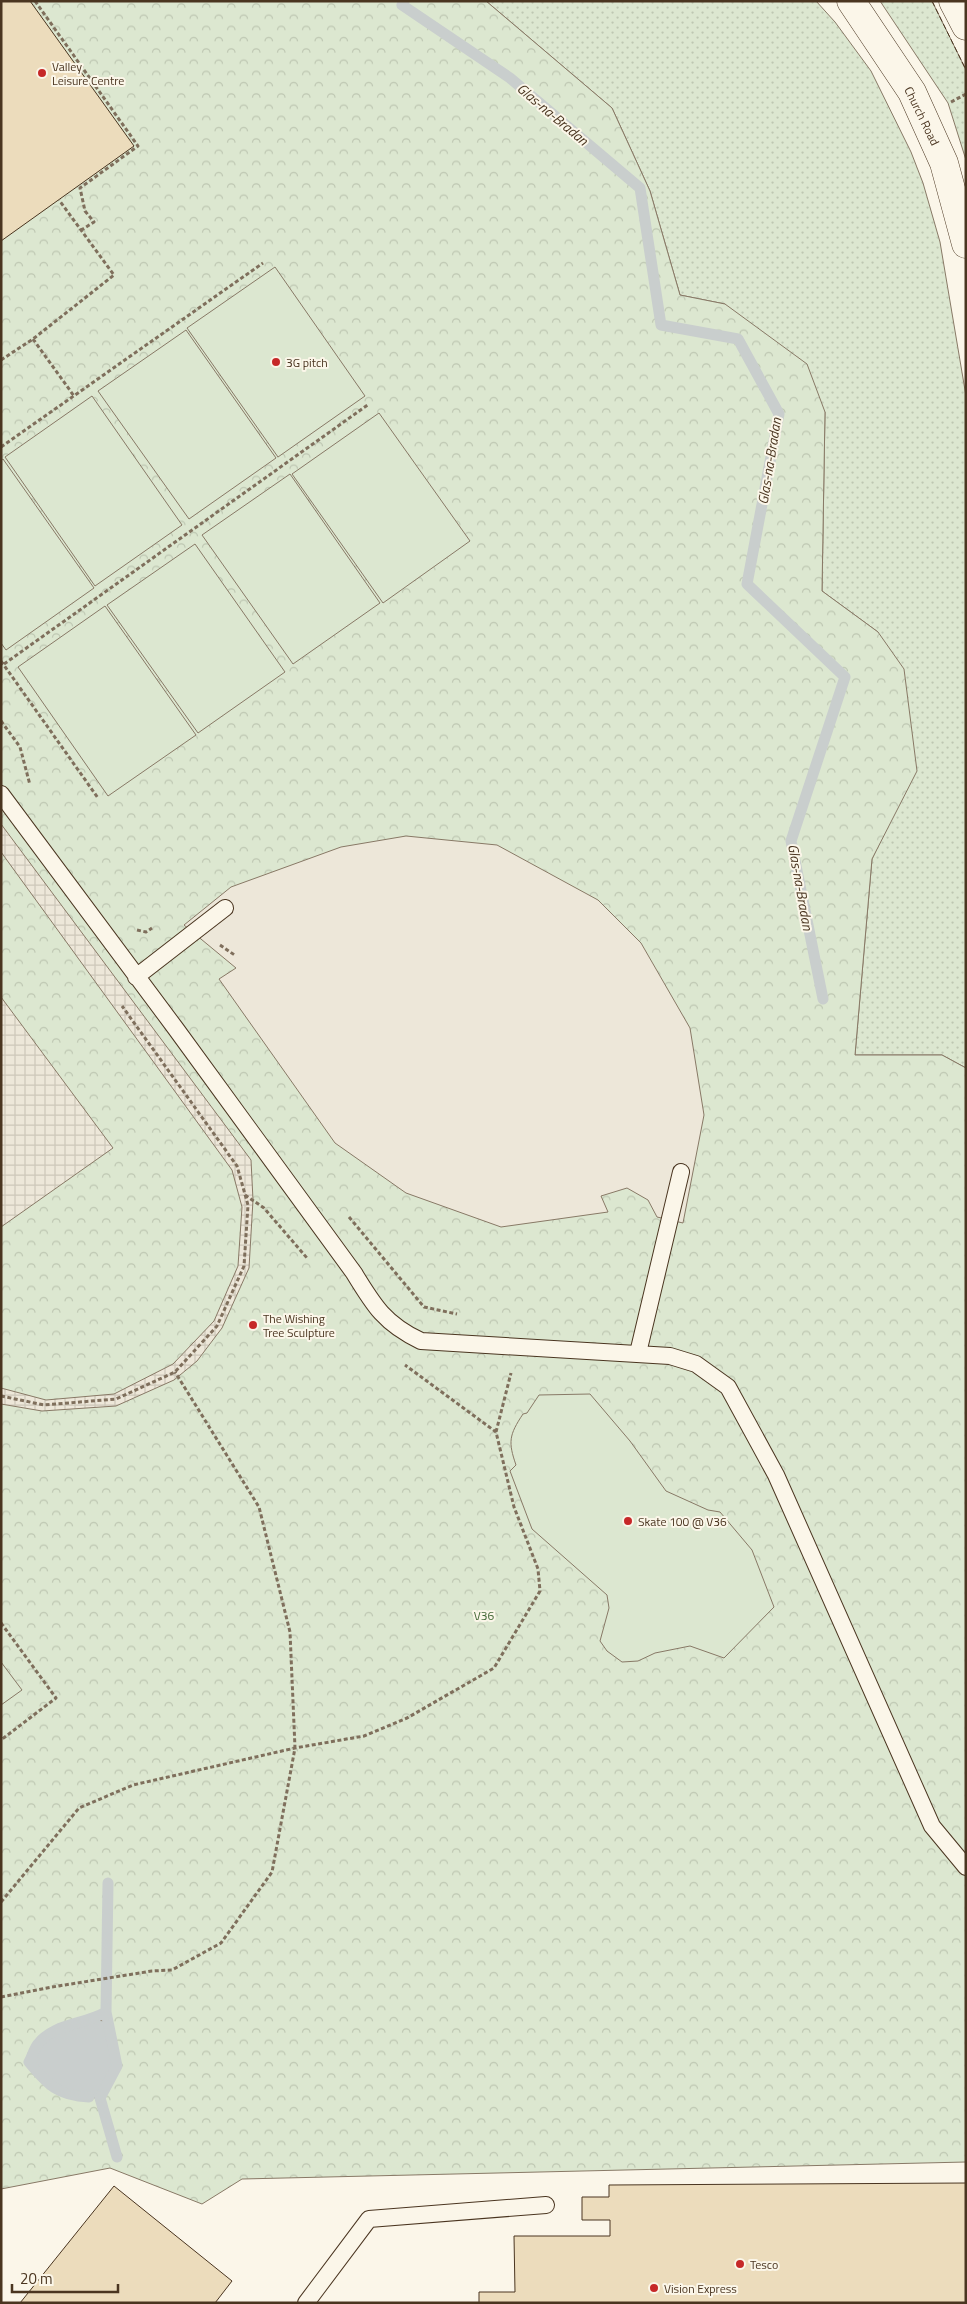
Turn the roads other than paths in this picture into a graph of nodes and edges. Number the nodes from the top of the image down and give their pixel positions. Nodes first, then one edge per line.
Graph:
1 (851, 1) edge
2 (952, 1) edge
3 (966, 26) edge
4 (966, 244) edge
5 (1, 794) edge
6 (225, 908) dead end
7 (136, 977) junction
8 (681, 1172) dead end
9 (638, 1353) junction
10 (966, 1867) edge
11 (546, 2205) dead end
12 (306, 2303) edge

1 - 4 street, Church Road
2 - 3 street
5 - 7 lane
6 - 7 lane
7 - 9 lane
8 - 9 lane
9 - 10 lane
11 - 12 lane

